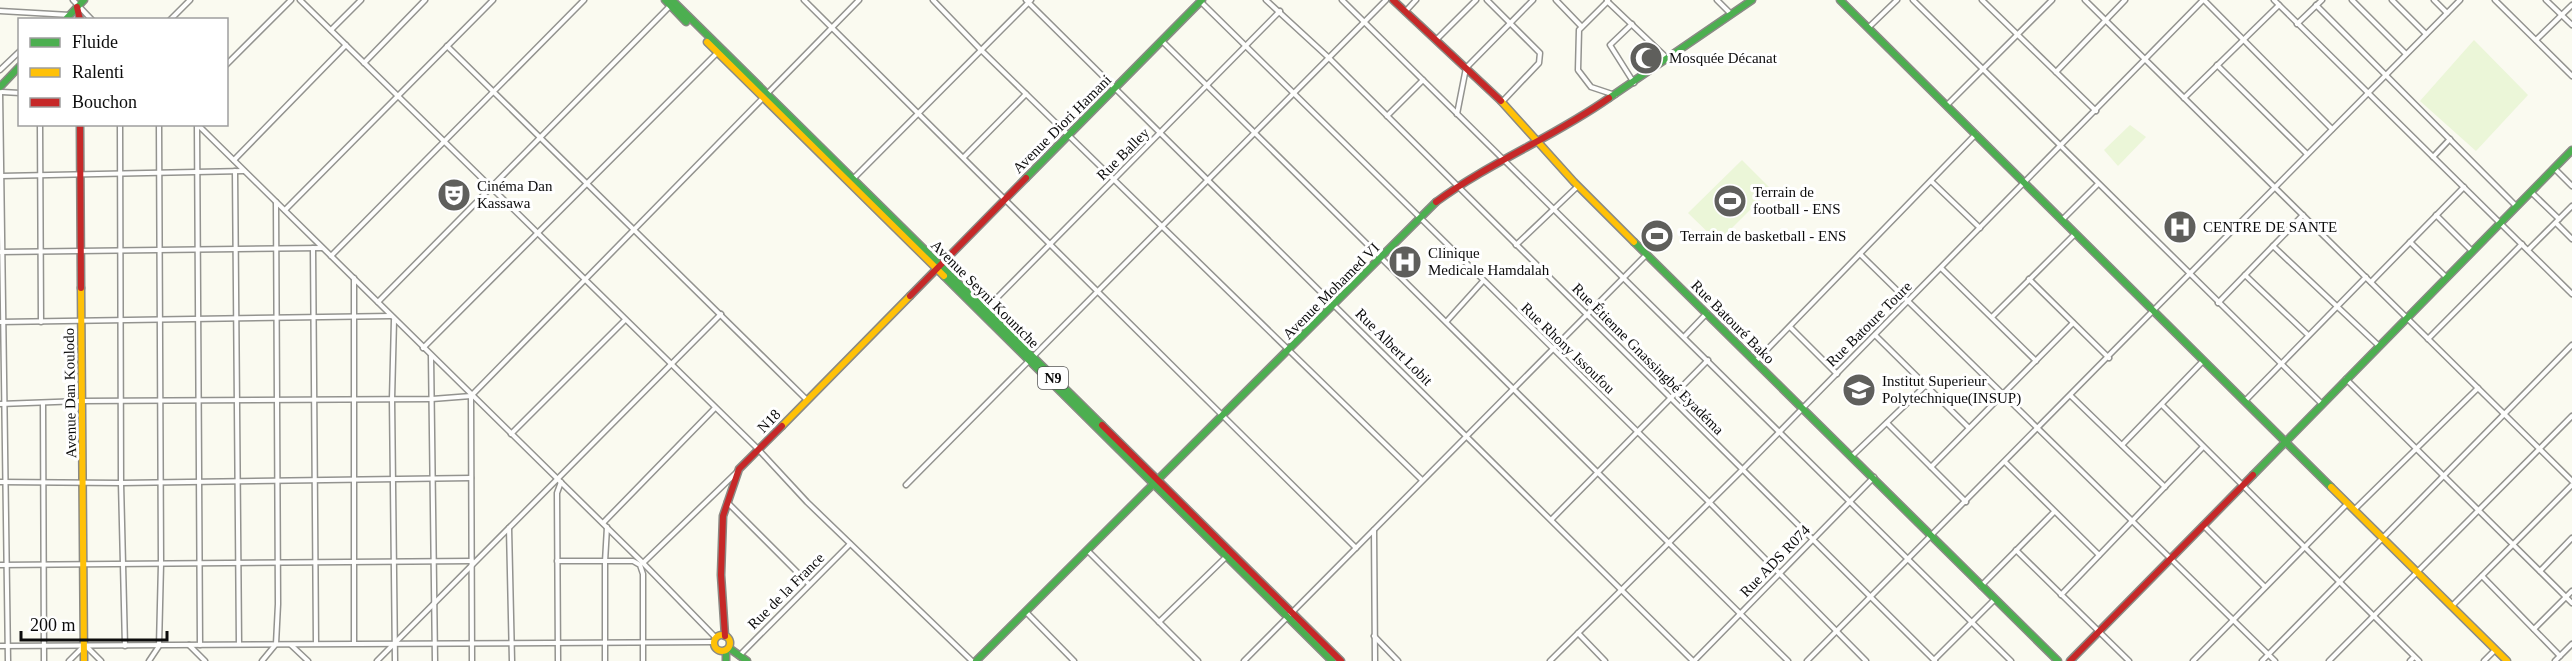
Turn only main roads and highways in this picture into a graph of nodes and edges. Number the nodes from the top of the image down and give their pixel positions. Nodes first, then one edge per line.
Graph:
1 (665, 0) edge
2 (1393, 0) edge
3 (1752, 0) edge
4 (1840, 0) edge
5 (1202, 1) edge
6 (673, 2) edge
7 (80, 4) edge
8 (68, 17) edge
9 (18, 68) edge
10 (0, 90) edge
11 (80, 126) edge
12 (1538, 144) junction
13 (2572, 150) edge
14 (937, 267) junction
15 (2283, 441) junction
16 (1157, 483) junction
17 (1289, 616) junction
18 (725, 636) junction
19 (727, 649) junction
20 (84, 661) edge
21 (726, 661) edge
22 (747, 661) edge
23 (974, 661) edge
24 (1332, 661) edge
25 (1340, 661) edge
26 (2058, 661) edge
27 (2070, 661) edge
28 (2507, 661) edge

1 - 6 main road, N9
2 - 12 main road, Rue Batouré Bako
3 - 12 main road, Avenue Mohamed VI
4 - 15 main road
5 - 14 main road, Avenue Diori Hamani
6 - 14 main road, Avenue Seyni Kountche / N9
7 - 8 main road
9 - 10 main road
11 - 20 main road, Avenue Dan Koulodo
12 - 16 main road, Avenue Mohamed VI
12 - 26 main road, Rue Batouré Bako
13 - 15 main road
14 - 16 main road, Avenue Seyni Kountche / N9
14 - 18 main road, N18
15 - 27 main road
15 - 28 main road
16 - 17 main road, Avenue Seyni Kountche / N9
16 - 23 main road, Avenue Mohamed VI
17 - 24 main road, Avenue Seyni Kountche / N9
17 - 25 main road, Avenue Seyni Kountche / N9
18 - 19 main road, N18
18 - 19 main road
19 - 21 main road
19 - 22 main road

